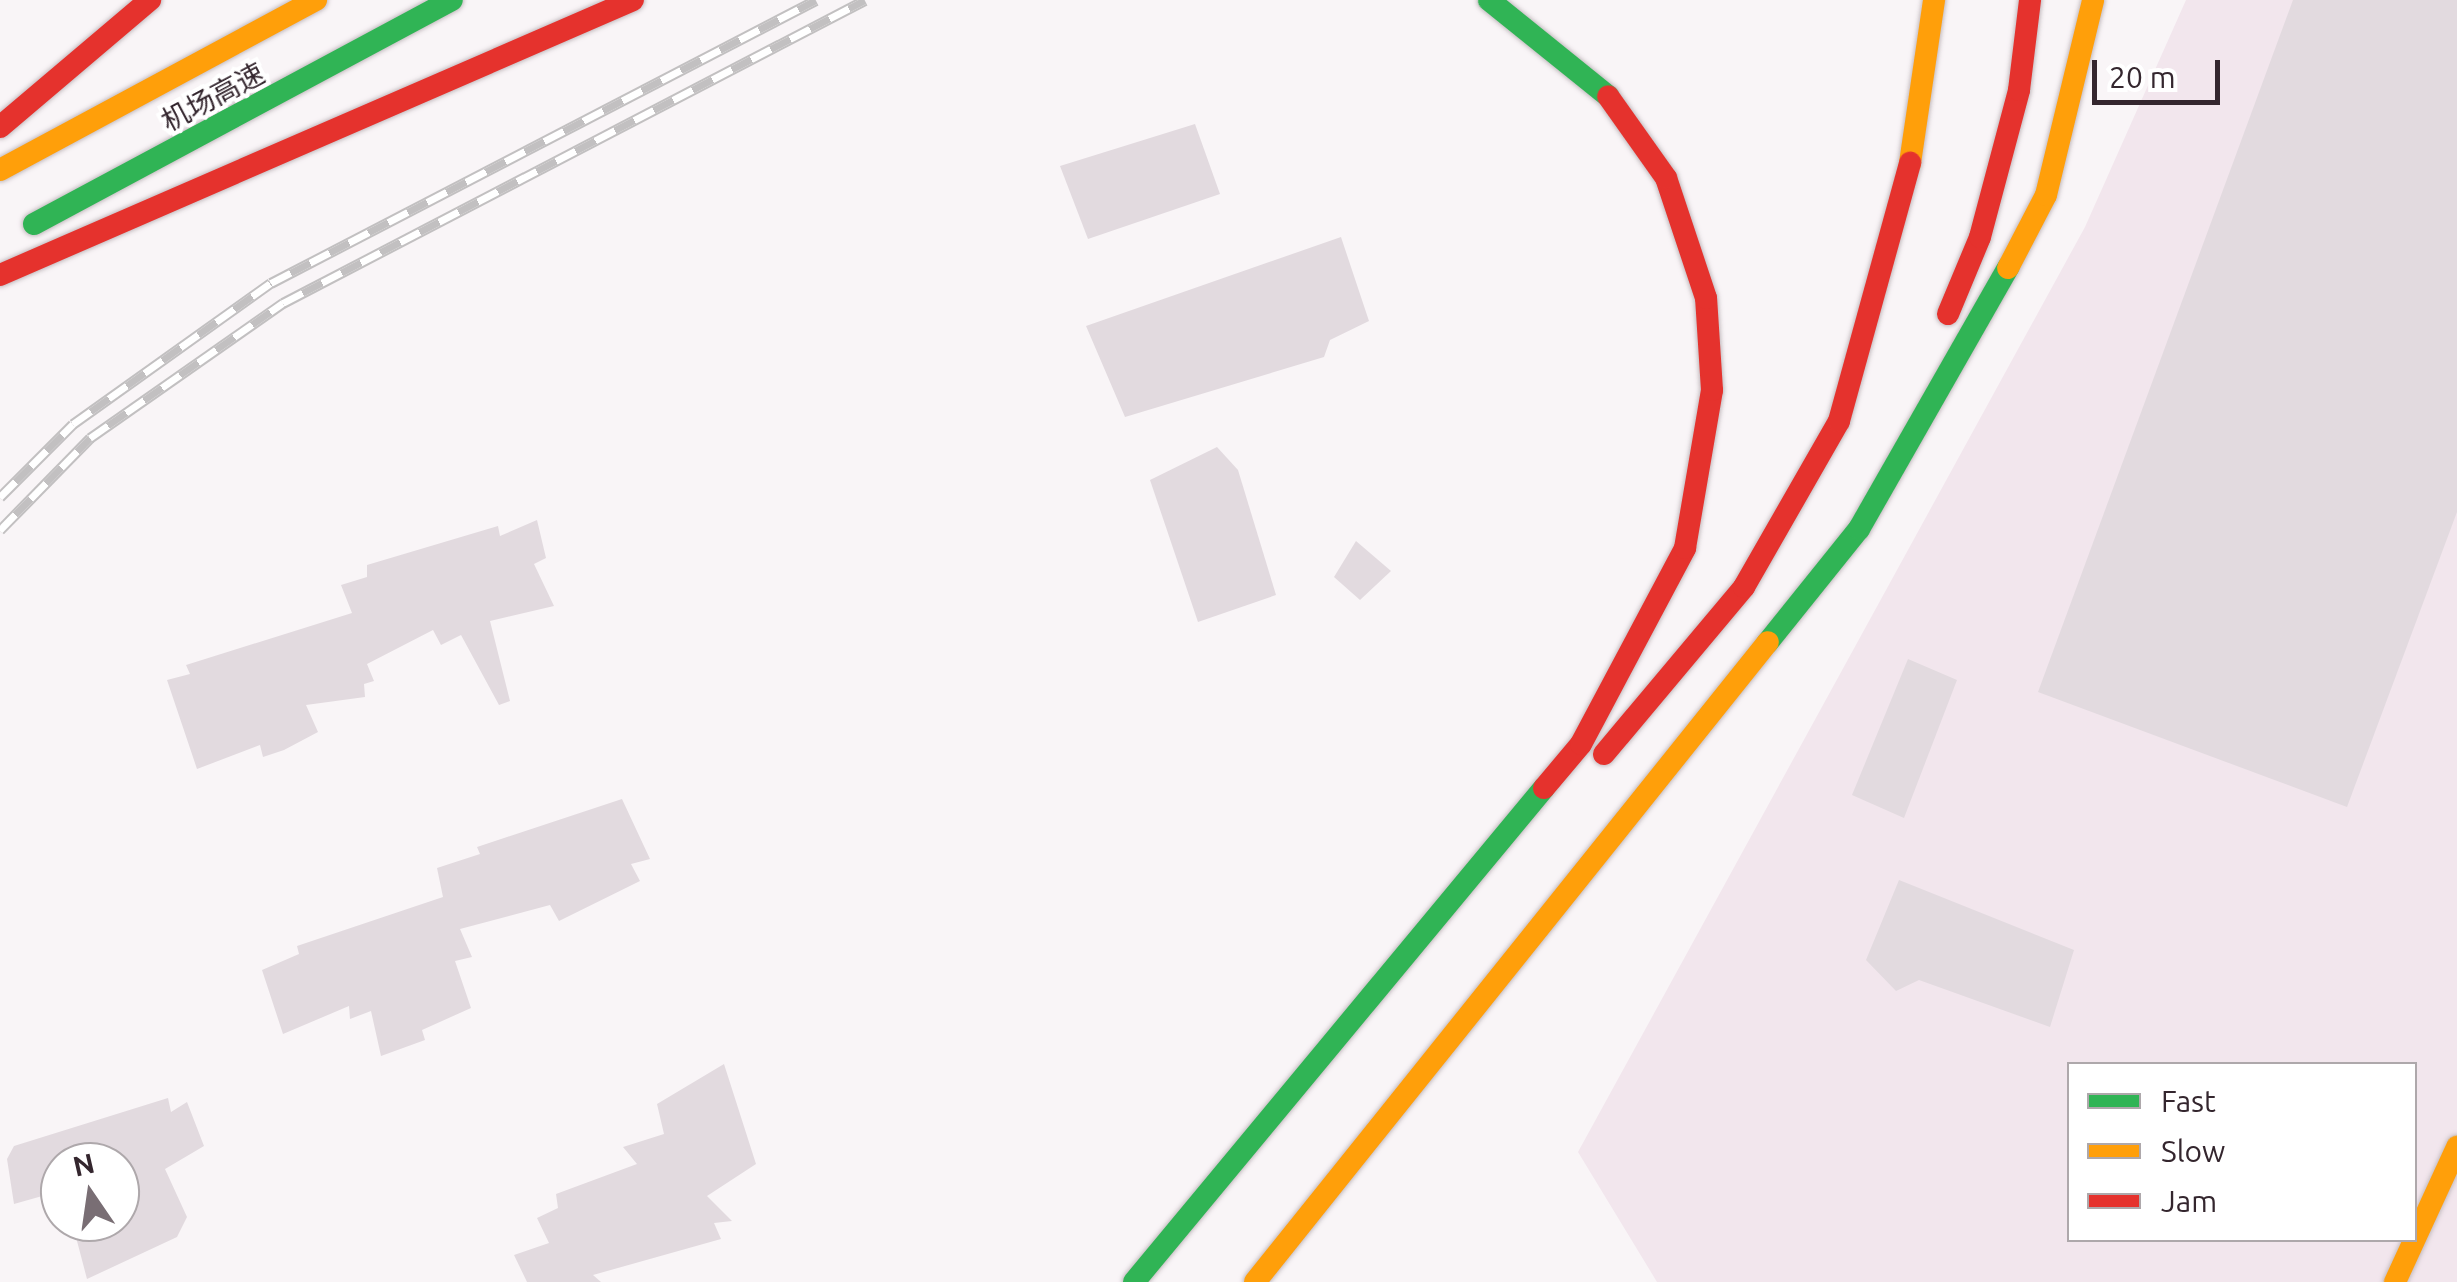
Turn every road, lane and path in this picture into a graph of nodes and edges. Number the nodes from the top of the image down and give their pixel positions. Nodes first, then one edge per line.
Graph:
1 (150, 0) edge
2 (316, 0) edge
3 (452, 0) edge
4 (633, 0) edge
5 (1489, 0) edge
6 (1934, 0) edge
7 (2030, 0) edge
8 (2093, 0) edge
9 (0, 126) edge
10 (0, 170) edge
11 (17, 233) dead end
12 (0, 274) edge
13 (1859, 529) junction
14 (1482, 866) junction
15 (2457, 1147) edge
16 (2417, 1234) edge
17 (2413, 1242) edge
18 (1134, 1282) edge
19 (1255, 1282) edge
20 (2395, 1282) edge

1 - 9 main road
2 - 10 main road, 机场高速
3 - 11 main road, 机场高速
4 - 12 main road
5 - 14 main road
6 - 14 main road
7 - 13 main road
8 - 13 main road
13 - 19 main road
14 - 18 main road
15 - 16 main road
17 - 20 main road

